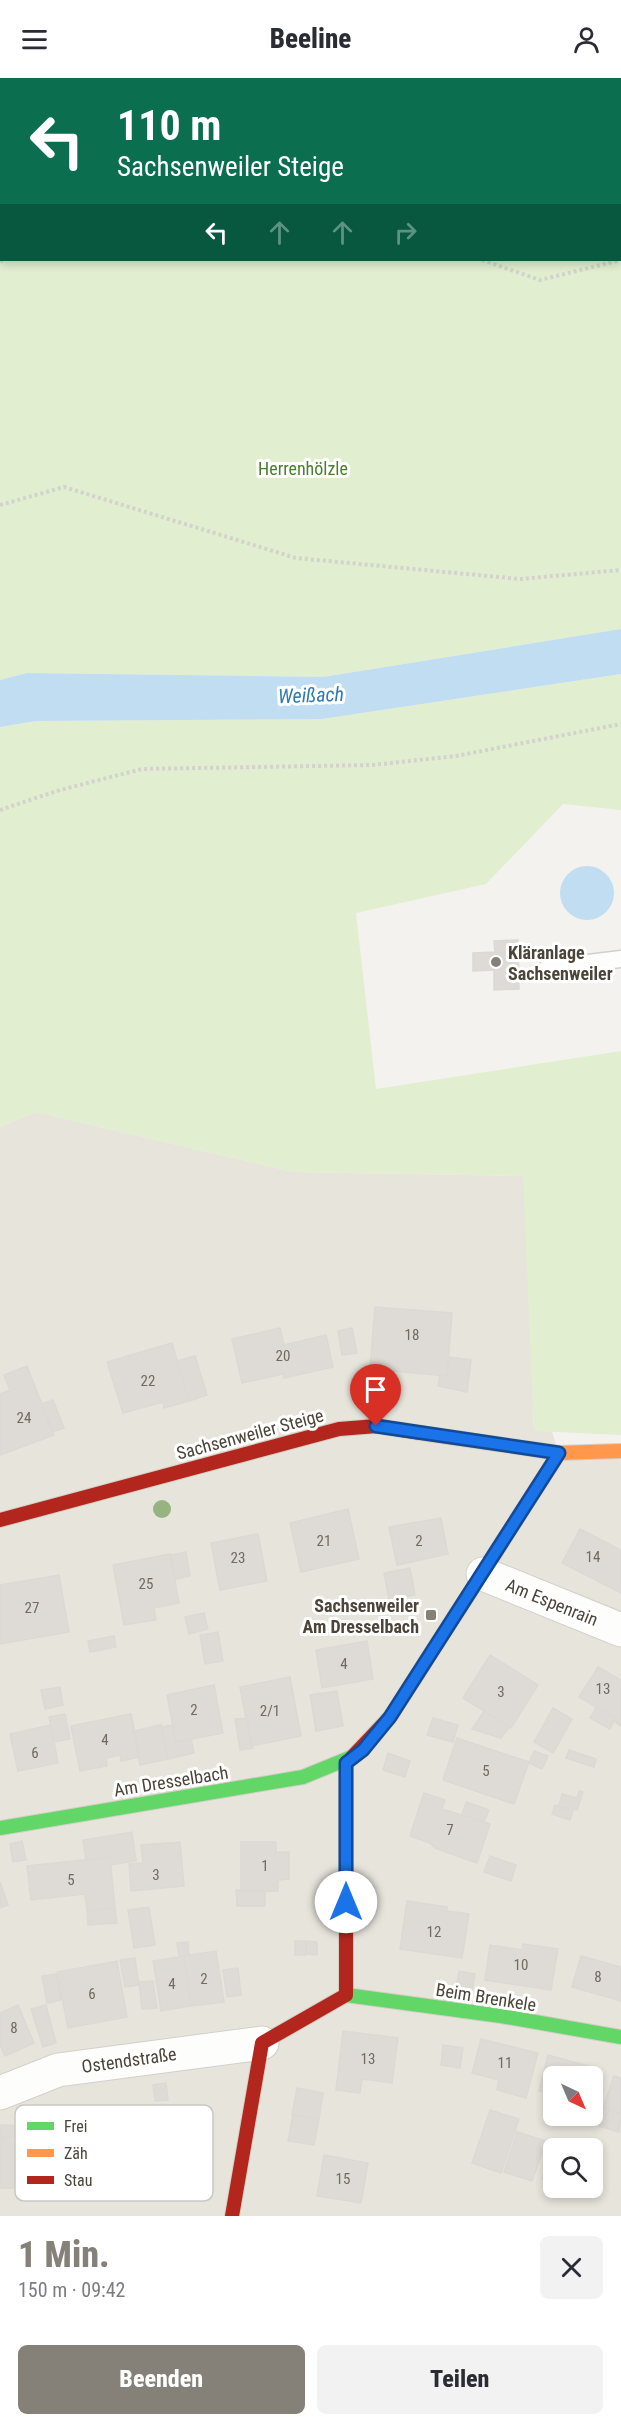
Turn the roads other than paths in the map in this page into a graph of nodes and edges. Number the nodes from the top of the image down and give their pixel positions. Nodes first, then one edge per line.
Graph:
1 (621, 959) edge
2 (547, 968) dead end
3 (621, 1451) edge
4 (559, 1453) junction
5 (0, 1520) edge
6 (483, 1574) junction
7 (621, 1630) edge
8 (346, 1763) junction
9 (0, 1828) edge
10 (346, 1995) junction
11 (621, 2037) edge
12 (262, 2043) junction
13 (0, 2093) edge
14 (232, 2216) edge

1 - 2 lane
3 - 4 street, Sachsenweiler Steige
4 - 5 street, Sachsenweiler Steige
4 - 6 street
6 - 7 street, Am Espenrain
6 - 8 street
8 - 9 street, Am Dresselbach
8 - 10 street
10 - 11 street, Beim Brenkele
10 - 12 street
12 - 13 street, Ostendstraße
12 - 14 street

